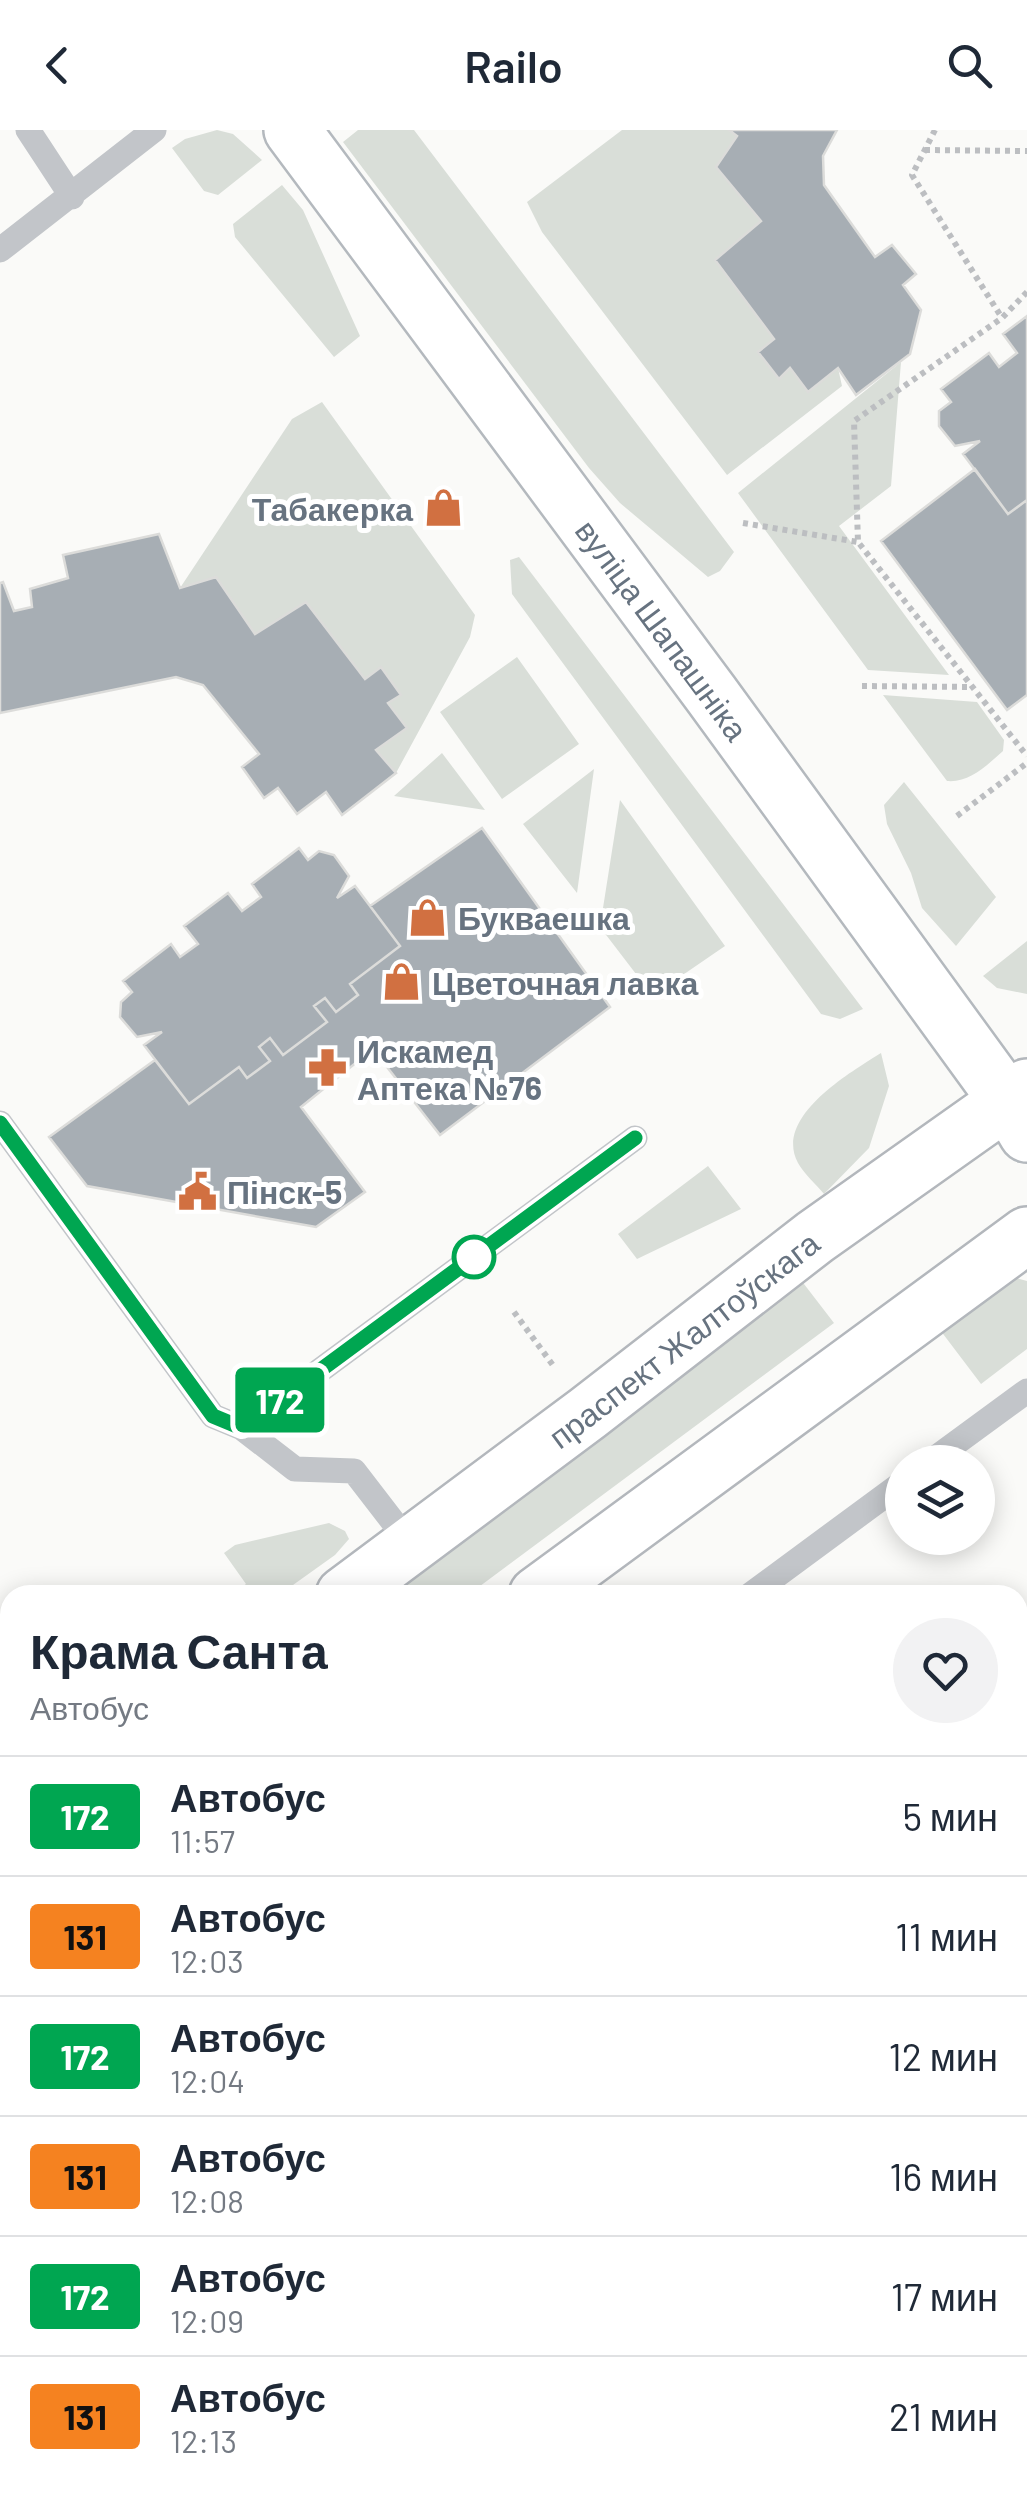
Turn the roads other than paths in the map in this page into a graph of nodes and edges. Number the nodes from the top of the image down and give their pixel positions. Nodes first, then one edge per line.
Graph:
1 (28, 130) edge
2 (154, 130) edge
3 (292, 130) edge
4 (72, 196) junction
5 (0, 250) edge
6 (1021, 1108) edge
7 (0, 1123) edge
8 (635, 1138) dead end
9 (1027, 1236) edge
10 (1027, 1391) edge
11 (242, 1428) junction
12 (953, 1445) edge
13 (885, 1496) edge
14 (411, 1546) junction
15 (358, 1585) edge
16 (551, 1585) edge
17 (764, 1585) edge

1 - 4 lane
2 - 4 lane
3 - 6 main road, вуліца Шапашніка
4 - 5 lane
6 - 14 main road, праспект Жалтоўскага
7 - 11 lane
8 - 11 lane
9 - 16 main road
10 - 12 lane
11 - 14 lane
13 - 17 lane
14 - 15 main road, праспект Жалтоўскага

